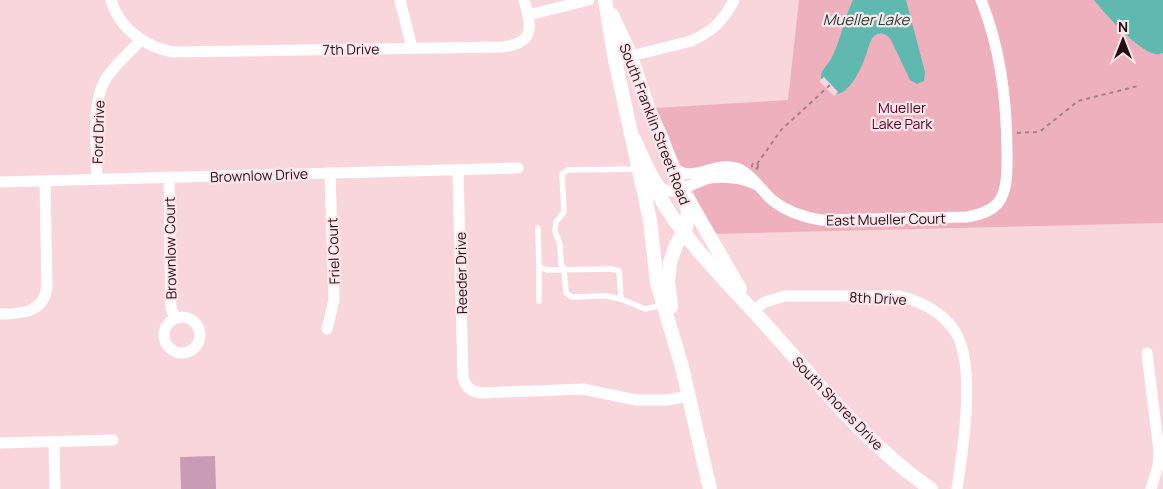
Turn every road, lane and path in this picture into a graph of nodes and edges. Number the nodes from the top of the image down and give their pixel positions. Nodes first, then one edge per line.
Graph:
1 (111, 0) edge
2 (400, 0) edge
3 (524, 0) edge
4 (588, 0) edge
5 (605, 0) edge
6 (734, 0) edge
7 (981, 0) edge
8 (528, 15) junction
9 (141, 40) junction
10 (412, 48) junction
11 (631, 56) junction
12 (615, 60) junction
13 (830, 85) dead end
14 (1138, 86) dead end
15 (628, 124) junction
16 (1007, 133) junction
17 (757, 164) dead end
18 (518, 168) dead end
19 (674, 168) junction
20 (638, 169) junction
21 (458, 170) junction
22 (330, 173) junction
23 (169, 177) junction
24 (98, 179) junction
25 (45, 181) junction
26 (0, 182) edge
27 (757, 185) junction
28 (681, 188) junction
29 (538, 228) dead end
30 (683, 234) junction
31 (673, 252) junction
32 (698, 252) junction
33 (539, 267) junction
34 (564, 269) junction
35 (621, 299) junction
36 (539, 301) dead end
37 (663, 305) junction
38 (753, 311) junction
39 (0, 314) edge
40 (175, 318) dead end
41 (327, 329) dead end
42 (1147, 352) dead end
43 (682, 367) junction
44 (689, 396) junction
45 (113, 440) dead end
46 (54, 442) junction
47 (0, 443) edge
48 (55, 489) edge
49 (710, 489) edge
50 (931, 489) edge
51 (957, 489) edge
52 (1151, 489) edge

1 - 9 street, 7th Drive
2 - 10 street
3 - 8 street
4 - 8 street
5 - 11 street, South Franklin Street Road
5 - 12 street, South Franklin Street Road
6 - 11 street
7 - 16 street
8 - 10 street, 7th Drive
9 - 10 street, 7th Drive
9 - 24 street, Ford Drive
11 - 12 street
11 - 19 street, South Franklin Street Road
12 - 15 street, South Franklin Street Road
13 - 17 path
14 - 16 path
15 - 20 street, South Franklin Street Road
15 - 28 street
15 - 30 street, South Shores Drive
16 - 27 street, East Mueller Court
18 - 21 street, Brownlow Drive
19 - 27 street, East Mueller Court
19 - 28 street, South Franklin Street Road
20 - 34 lane
20 - 37 street, South Franklin Street Road
21 - 22 street, Brownlow Drive
21 - 44 street, Reeder Drive
22 - 23 street, Brownlow Drive
22 - 41 street, Friel Court
23 - 24 street, Brownlow Drive
23 - 40 street, Brownlow Court
24 - 25 street, Brownlow Drive
25 - 26 street, Brownlow Drive
25 - 39 street
27 - 28 street, East Mueller Court
28 - 30 street, South Franklin Street Road
28 - 38 street, South Shores Drive
29 - 33 lane
30 - 31 street, South Franklin Street Road
30 - 32 street, South Shores Drive
31 - 32 street
31 - 43 street, South Franklin Street Road
32 - 38 street, South Shores Drive
33 - 34 lane
33 - 36 lane
34 - 35 lane
34 - 35 lane
35 - 37 lane
37 - 43 street, South Franklin Street Road
38 - 50 street, South Shores Drive
38 - 51 street, 8th Drive
42 - 52 street
43 - 44 street, South Franklin Street Road
44 - 49 street, South Franklin Street Road
45 - 46 street
46 - 47 street
46 - 48 street

